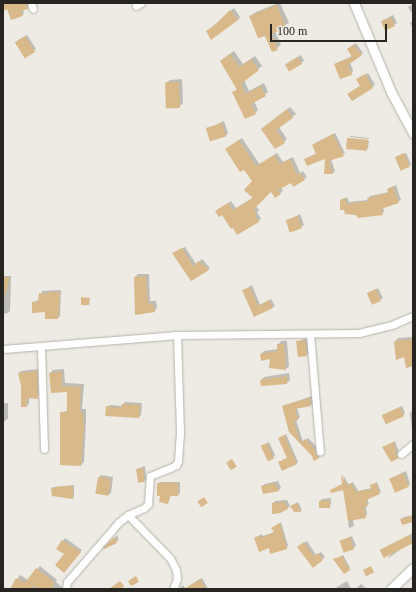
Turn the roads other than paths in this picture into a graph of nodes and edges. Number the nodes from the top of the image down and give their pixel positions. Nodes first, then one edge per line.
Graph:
1 (354, 3) edge
2 (413, 133) edge
3 (413, 316) edge
4 (310, 334) junction
5 (177, 335) junction
6 (41, 347) junction
7 (3, 349) edge
8 (413, 444) edge
9 (44, 449) dead end
10 (320, 452) dead end
11 (401, 454) dead end
12 (128, 515) junction
13 (413, 568) edge
14 (66, 589) edge
15 (173, 589) edge
16 (391, 589) edge

1 - 2 main road
3 - 4 street
4 - 5 street
4 - 10 street
5 - 6 street
5 - 12 street
6 - 7 street
6 - 9 street
8 - 11 street
12 - 14 street
12 - 15 street
13 - 16 main road

